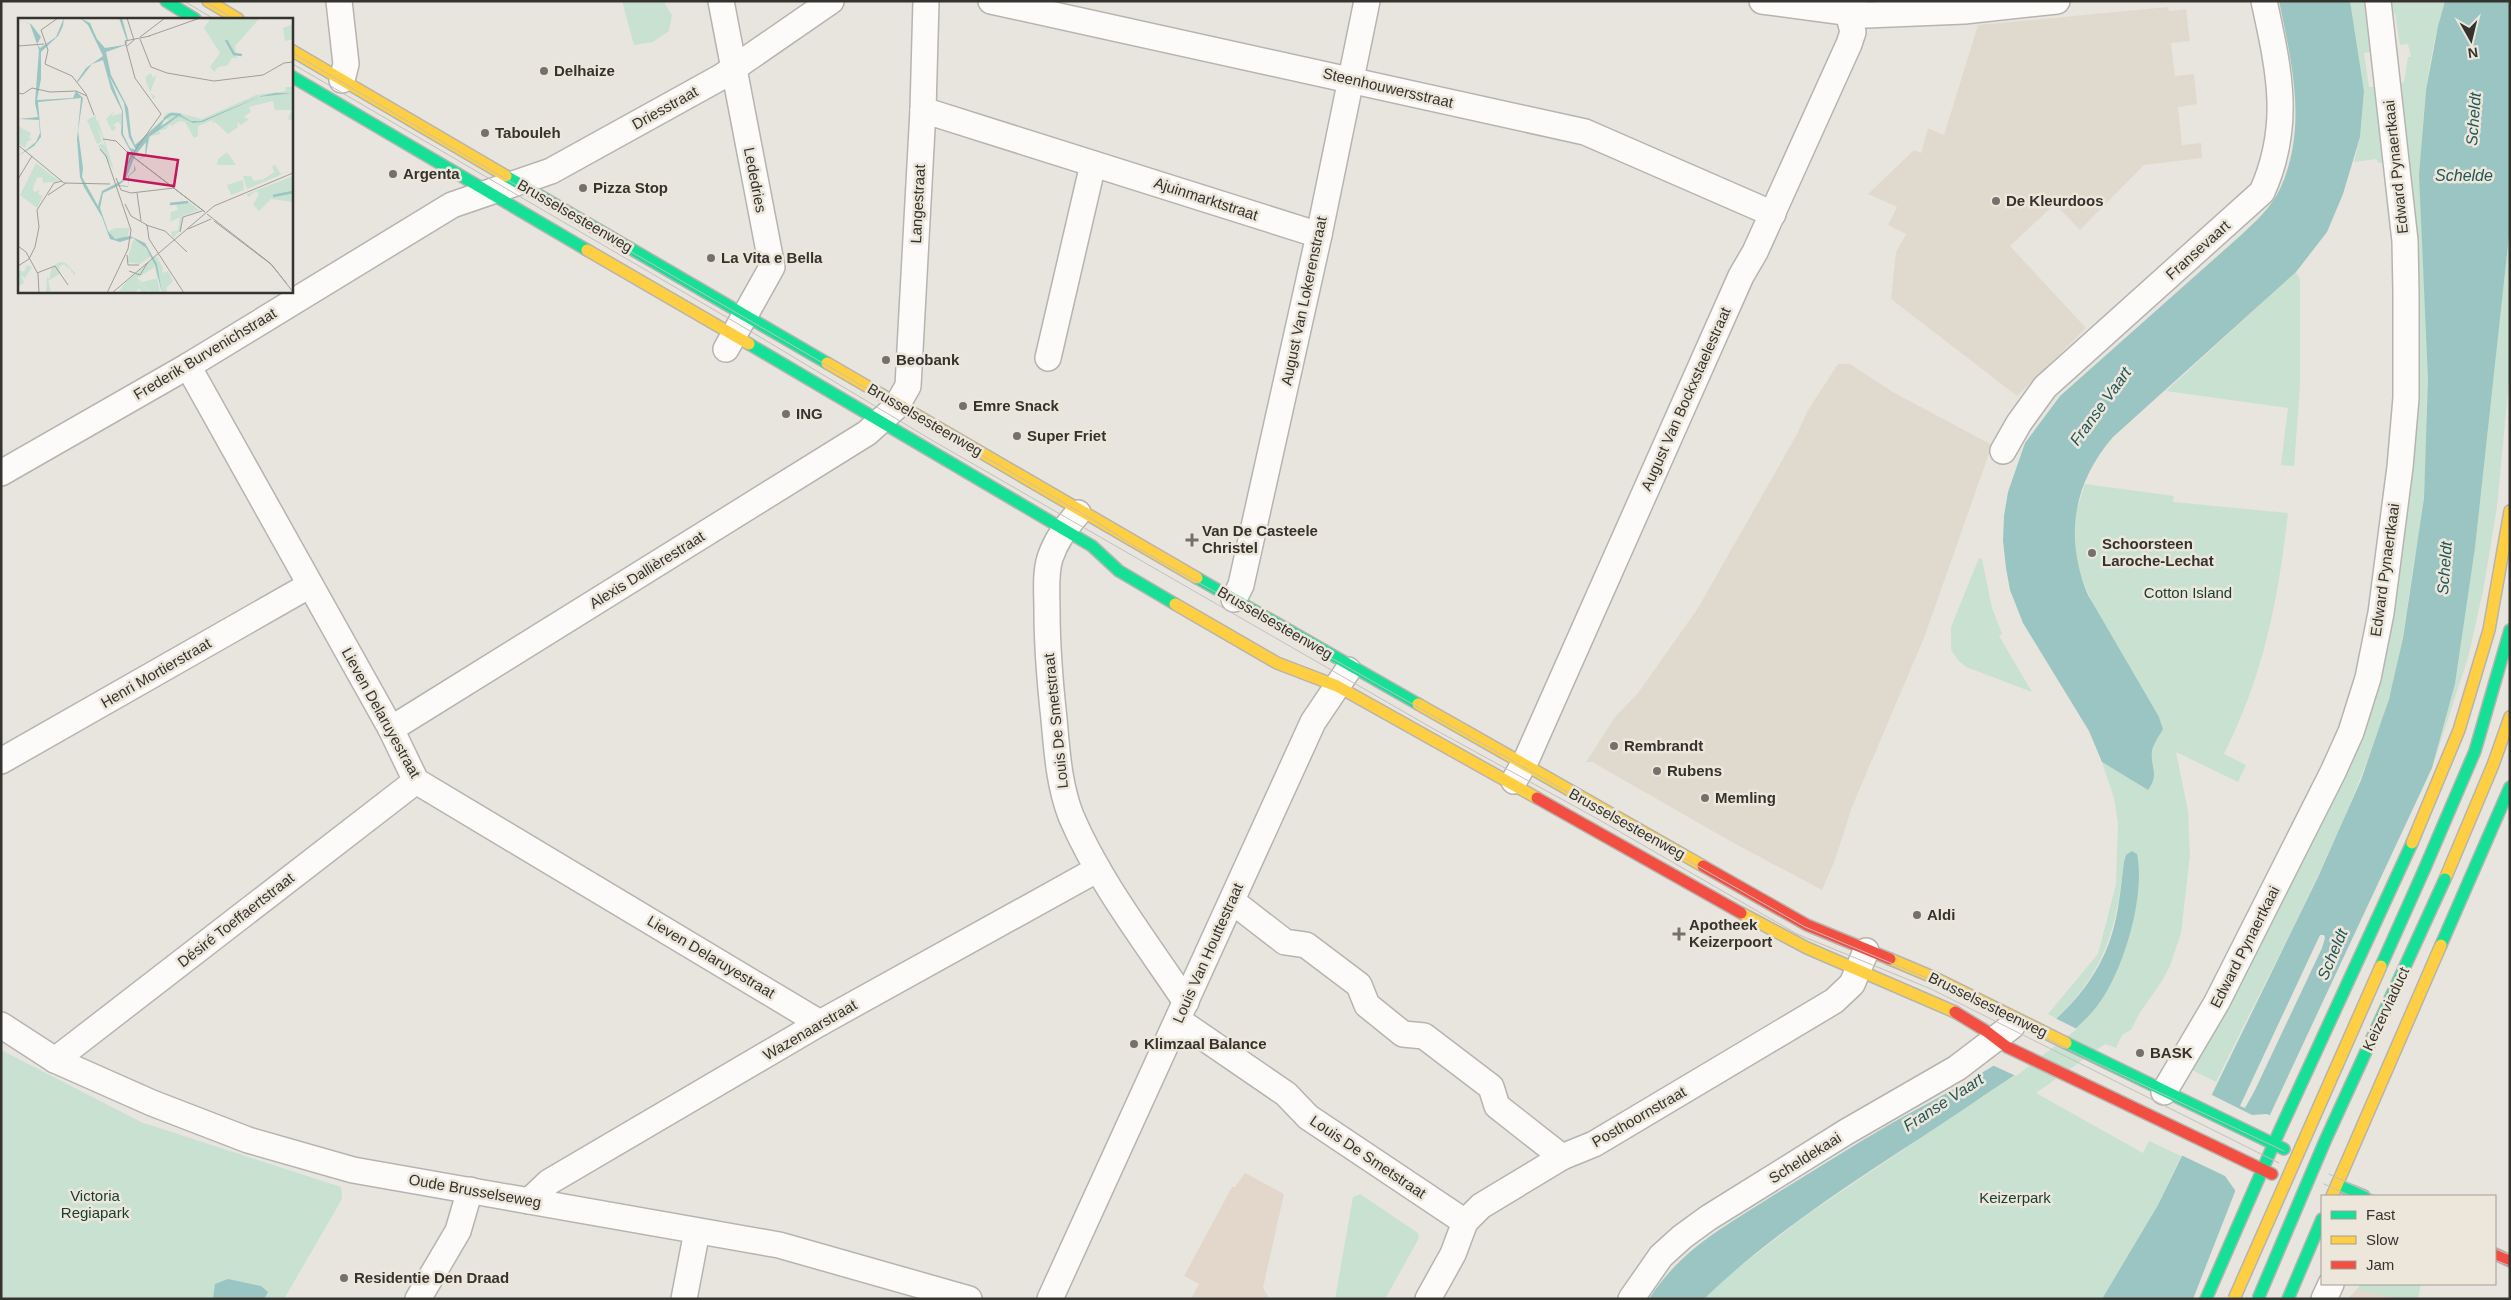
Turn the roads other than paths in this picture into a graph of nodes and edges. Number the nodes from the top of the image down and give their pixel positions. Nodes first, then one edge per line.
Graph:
1 (166, 1) edge
2 (208, 1) edge
3 (339, 1) edge
4 (721, 1) edge
5 (831, 1) edge
6 (926, 1) edge
7 (991, 1) edge
8 (1367, 1) edge
9 (1762, 1) edge
10 (2057, 1) edge
11 (2264, 1) edge
12 (2378, 1) edge
13 (1847, 7) edge
14 (193, 18) edge
15 (236, 18) edge
16 (292, 51) edge
17 (734, 69) junction
18 (292, 77) edge
19 (1351, 79) junction
20 (342, 80) junction
21 (923, 110) junction
22 (1093, 164) junction
23 (516, 182) junction
24 (487, 192) junction
25 (1773, 214) junction
26 (1319, 235) junction
27 (735, 333) junction
28 (1048, 358) dead end
29 (188, 366) junction
30 (898, 405) junction
31 (880, 423) junction
32 (2003, 452) dead end
33 (1, 473) edge
34 (1082, 508) junction
35 (2510, 510) edge
36 (1064, 529) junction
37 (310, 585) junction
38 (1234, 599) junction
39 (2510, 630) edge
40 (1344, 676) junction
41 (2510, 717) edge
42 (390, 729) junction
43 (1, 761) edge
44 (1517, 775) junction
45 (416, 781) junction
46 (2510, 787) edge
47 (1098, 869) junction
48 (1232, 901) junction
49 (1863, 960) junction
50 (1182, 1011) junction
51 (820, 1023) junction
52 (2026, 1023) junction
53 (1, 1025) edge
54 (2001, 1042) junction
55 (55, 1060) junction
56 (2164, 1092) junction
57 (2274, 1144) junction
58 (1562, 1156) junction
59 (2262, 1169) junction
60 (2334, 1189) edge
61 (470, 1190) junction
62 (2360, 1195) edge
63 (529, 1201) junction
64 (2321, 1221) edge
65 (1465, 1222) junction
66 (696, 1231) junction
67 (2496, 1254) edge
68 (2510, 1261) edge
69 (2331, 1285) edge
70 (418, 1299) edge
71 (684, 1299) edge
72 (969, 1299) edge
73 (1050, 1299) edge
74 (1428, 1299) edge
75 (1631, 1299) edge
76 (2206, 1299) edge
77 (2234, 1299) edge
78 (2258, 1299) edge
79 (2288, 1299) edge
80 (2324, 1299) edge

1 - 14 main road
2 - 15 main road
3 - 20 street
4 - 17 street, Lededries
5 - 17 street, Driesstraat
6 - 21 street, Langestraat
7 - 19 street, Steenhouwersstraat
8 - 19 street, August Van Lokerenstraat
9 - 13 street
10 - 13 street
11 - 32 street, Fransevaart
12 - 56 street, Edward Pynaertkaai
13 - 25 street, August Van Bockxstaelestraat
16 - 20 main road, Brusselsesteenweg
17 - 23 street, Driesstraat
17 - 27 street, Lededries
18 - 24 main road, Brusselsesteenweg
19 - 25 street, Steenhouwersstraat
19 - 26 street, August Van Lokerenstraat
20 - 23 main road, Brusselsesteenweg
21 - 22 street, Ajuinmarktstraat
21 - 30 street, Langestraat
22 - 26 street, Ajuinmarktstraat
22 - 28 street
23 - 24 street, Driesstraat
23 - 27 main road, Brusselsesteenweg
24 - 27 main road, Brusselsesteenweg
24 - 29 street, Frederik Burvenichstraat
25 - 44 street, August Van Bockxstaelestraat
26 - 38 street, August Van Lokerenstraat
27 - 30 main road, Brusselsesteenweg
27 - 31 main road, Brusselsesteenweg
29 - 33 street, Frederik Burvenichstraat
29 - 37 street, Lieven Delaruyestraat
30 - 31 street, Alexis Dallièrestraat
30 - 34 main road, Brusselsesteenweg
31 - 36 main road, Brusselsesteenweg
31 - 42 street, Alexis Dallièrestraat
34 - 36 street, Louis De Smetstraat
34 - 38 main road, Brusselsesteenweg
35 - 57 main road
36 - 40 main road, Brusselsesteenweg
36 - 47 street, Louis De Smetstraat
37 - 42 street, Lieven Delaruyestraat
37 - 43 street, Henri Mortierstraat
38 - 40 main road, Brusselsesteenweg
39 - 77 main road, Keizerviaduct, bridge
40 - 44 main road, Brusselsesteenweg
40 - 44 main road, Brusselsesteenweg
40 - 48 street, Louis Van Houttestraat
41 - 78 main road, Keizerviaduct, bridge
42 - 45 street, Lieven Delaruyestraat
44 - 49 main road, Brusselsesteenweg
44 - 49 main road, Brusselsesteenweg
45 - 51 street, Lieven Delaruyestraat
45 - 55 street, Désiré Toeffaertstraat
46 - 60 main road
47 - 50 street, Louis De Smetstraat
47 - 51 street, Wazenaarstraat
48 - 50 street, Louis Van Houttestraat
48 - 58 street
49 - 52 main road, Brusselsesteenweg
49 - 54 main road, Brusselsesteenweg
49 - 58 street, Posthoornstraat
50 - 65 street, Louis De Smetstraat
50 - 73 street, Louis Van Houttestraat
51 - 63 street, Wazenaarstraat
52 - 54 street
52 - 56 main road, Brusselsesteenweg
53 - 55 street, Oude Brusselseweg
54 - 59 main road, Brusselsesteenweg
54 - 75 street, Scheldekaai
55 - 61 street, Oude Brusselseweg
56 - 57 main road, Brusselsesteenweg
57 - 59 main road
58 - 65 street, Posthoornstraat
59 - 76 main road
60 - 62 main road
61 - 63 street, Oude Brusselseweg
61 - 70 street
63 - 66 street, Oude Brusselseweg
64 - 79 main road
65 - 74 street, Posthoornstraat
66 - 71 street
66 - 72 street, Oude Brusselseweg
67 - 68 main road
69 - 80 street

